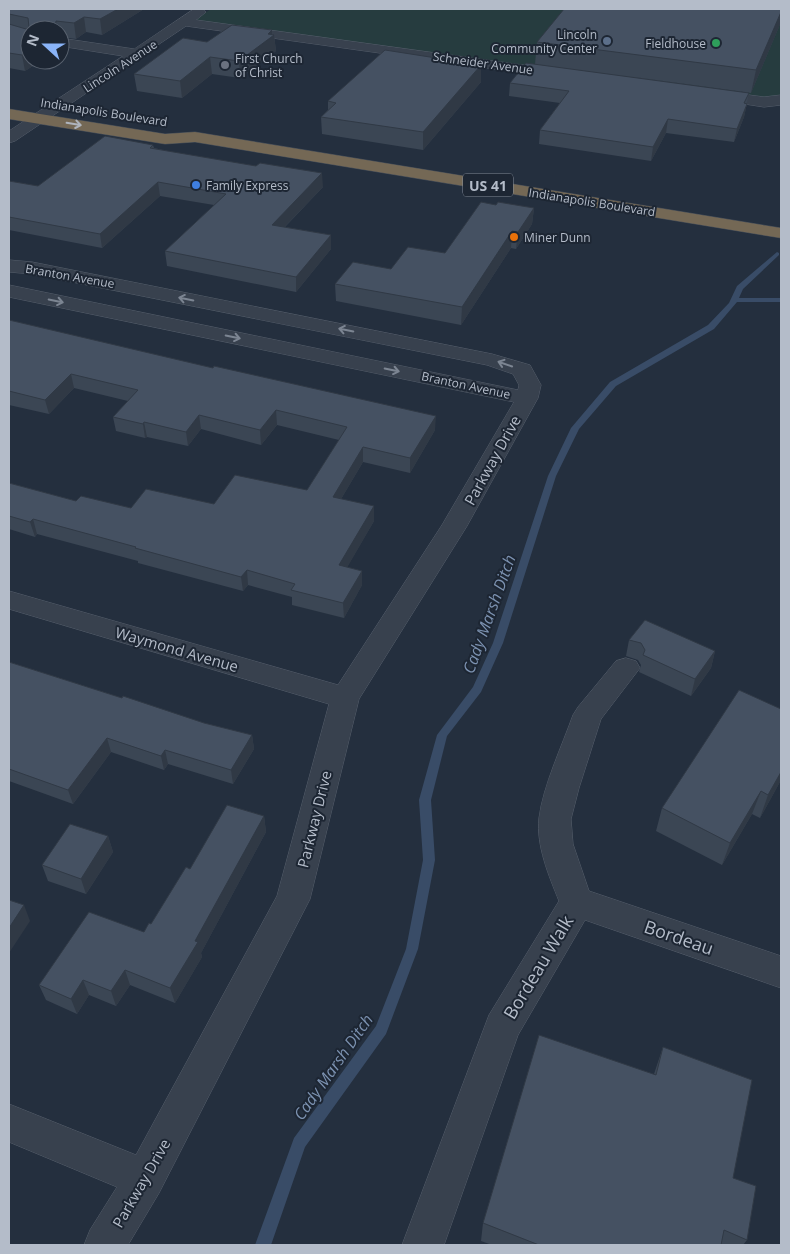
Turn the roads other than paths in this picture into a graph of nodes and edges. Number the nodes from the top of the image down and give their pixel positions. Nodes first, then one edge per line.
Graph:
1 (205, 9) edge
2 (184, 22) junction
3 (70, 44) edge
4 (138, 54) junction
5 (578, 76) edge
6 (696, 93) edge
7 (781, 100) edge
8 (34, 101) dead end
9 (59, 105) junction
10 (77, 108) dead end
11 (9, 114) edge
12 (38, 118) junction
13 (174, 124) dead end
14 (195, 137) junction
15 (9, 138) edge
16 (781, 233) edge
17 (9, 266) edge
18 (9, 291) edge
19 (527, 398) junction
20 (9, 600) edge
21 (626, 668) dead end
22 (345, 698) junction
23 (578, 902) junction
24 (781, 972) edge
25 (9, 1122) edge
26 (146, 1179) junction
27 (105, 1245) edge
28 (423, 1245) edge

1 - 2 street, Lincoln Avenue
2 - 4 street, Lincoln Avenue
2 - 5 street, Schneider Avenue
3 - 4 street
4 - 9 street, Lincoln Avenue
6 - 7 street
8 - 9 highway, Indianapolis Boulevard
9 - 10 highway, Indianapolis Boulevard
9 - 12 street, Lincoln Avenue
11 - 12 highway, Indianapolis Boulevard / US 41
12 -> 14 highway, Indianapolis Boulevard / US 41
12 - 15 street, Lincoln Avenue
13 - 14 highway, Indianapolis Boulevard / US 41
14 - 16 highway, Indianapolis Boulevard / US 41
19 -> 17 street, Branton Avenue
18 -> 19 street, Branton Avenue
19 - 22 street, Parkway Drive
20 - 22 street, Waymond Avenue
21 - 23 street, Bordeau Walk
22 - 26 street, Parkway Drive
23 - 24 street, Bordeau
23 - 28 street, Bordeau Walk
25 - 26 street
26 - 27 street, Parkway Drive

